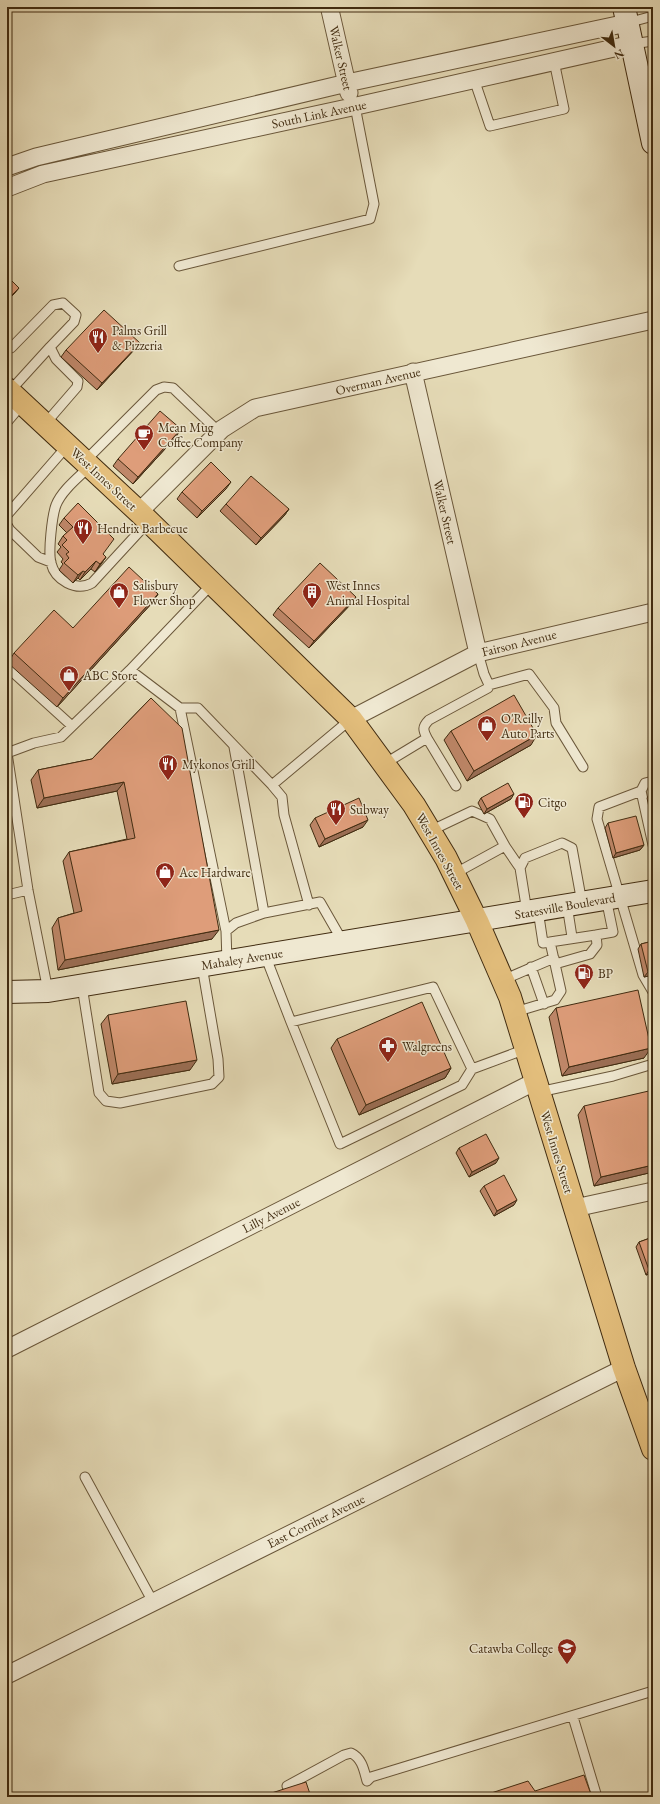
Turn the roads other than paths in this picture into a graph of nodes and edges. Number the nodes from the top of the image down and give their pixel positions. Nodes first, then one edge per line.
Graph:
1 (330, 10) dead end
2 (653, 16) edge
3 (627, 25) edge
4 (653, 40) edge
5 (554, 61) junction
6 (474, 79) junction
7 (347, 83) junction
8 (354, 106) junction
9 (653, 143) edge
10 (7, 167) edge
11 (7, 188) edge
12 (179, 266) dead end
13 (653, 320) edge
14 (50, 347) junction
15 (7, 348) edge
16 (413, 372) junction
17 (13, 394) edge
18 (7, 422) edge
19 (45, 424) junction
20 (219, 432) junction
21 (68, 445) junction
22 (88, 464) junction
23 (7, 515) edge
24 (144, 517) junction
25 (7, 525) edge
26 (51, 562) junction
27 (212, 584) junction
28 (653, 612) edge
29 (478, 653) junction
30 (7, 667) edge
31 (130, 670) junction
32 (489, 685) junction
33 (180, 708) junction
34 (351, 719) junction
35 (72, 726) junction
36 (427, 738) junction
37 (234, 746) junction
38 (384, 764) junction
39 (582, 767) dead end
40 (653, 781) edge
41 (272, 785) junction
42 (456, 786) dead end
43 (641, 791) junction
44 (430, 831) junction
45 (653, 845) edge
46 (504, 846) junction
47 (520, 868) junction
48 (454, 874) junction
49 (28, 890) junction
50 (653, 891) edge
51 (7, 895) edge
52 (613, 897) junction
53 (575, 904) junction
54 (309, 905) junction
55 (533, 911) junction
56 (264, 913) junction
57 (478, 921) junction
58 (226, 931) junction
59 (596, 934) junction
60 (572, 937) junction
61 (550, 942) junction
62 (344, 943) junction
63 (265, 955) junction
64 (554, 961) junction
65 (227, 962) junction
66 (202, 966) junction
67 (531, 967) junction
68 (503, 980) junction
69 (82, 986) junction
70 (48, 991) junction
71 (7, 992) edge
72 (653, 992) edge
73 (544, 1004) junction
74 (515, 1012) junction
75 (291, 1022) junction
76 (526, 1049) junction
77 (653, 1064) edge
78 (472, 1069) junction
79 (537, 1086) junction
80 (653, 1191) edge
81 (575, 1208) junction
82 (7, 1349) edge
83 (624, 1368) junction
84 (653, 1449) edge
85 (85, 1477) dead end
86 (154, 1602) junction
87 (7, 1675) edge
88 (653, 1691) edge
89 (573, 1717) junction
90 (287, 1786) edge
91 (597, 1797) edge

1 - 7 street, Walker Street
2 - 3 lane
3 - 4 lane
3 - 5 street, South Link Avenue
3 - 7 street, South Link Avenue
3 - 9 street
5 - 6 street, South Link Avenue
5 - 6 lane
6 - 8 street, South Link Avenue
7 - 8 street, Walker Street
7 - 10 street, South Link Avenue
8 - 11 street, South Link Avenue
8 - 12 lane
13 - 16 street, Overman Avenue
14 - 15 lane
14 - 17 lane
14 - 19 lane
16 - 20 street, Overman Avenue
16 - 29 street, Walker Street
17 - 18 lane
17 - 19 main road, West Innes Street
19 - 21 main road, West Innes Street
20 - 22 lane
20 - 24 street, Overman Avenue
21 - 22 main road, West Innes Street
21 - 23 lane
22 - 24 main road, West Innes Street
22 - 26 lane
24 - 26 lane
24 - 27 main road, West Innes Street
25 - 26 lane
27 - 31 lane
27 - 34 main road, West Innes Street
28 - 29 street, Fairson Avenue
29 - 32 lane
29 - 34 street, Fairson Avenue
30 - 35 lane
31 - 33 lane
31 - 35 lane
32 - 36 lane
32 - 39 lane
33 - 37 lane
33 - 58 lane
34 - 38 main road, West Innes Street
34 - 41 lane
35 - 49 lane
36 - 38 lane
36 - 42 lane
37 - 41 lane
37 - 56 lane
38 - 44 main road, West Innes Street
40 - 43 lane
41 - 54 lane
43 - 45 lane
43 - 52 lane
44 - 46 lane
44 - 48 main road, West Innes Street
46 - 47 lane
46 - 48 lane
47 - 53 lane
47 - 55 lane
48 - 57 main road, West Innes Street
49 - 51 lane
49 - 70 lane
50 - 52 street, Statesville Boulevard
52 - 53 street, Statesville Boulevard
52 - 59 lane
52 - 72 lane
53 - 55 street, Statesville Boulevard
53 - 60 lane
54 - 56 lane
54 - 62 lane
55 - 57 street, Statesville Boulevard
55 - 61 lane
56 - 58 lane
57 - 62 street, Mahaley Avenue
57 - 68 main road, West Innes Street
58 - 65 lane
59 - 60 lane
59 - 64 lane
60 - 61 lane
61 - 64 lane
62 - 63 street, Mahaley Avenue
63 - 65 street, Mahaley Avenue
63 - 75 lane
64 - 67 lane
64 - 73 lane
65 - 66 street, Mahaley Avenue
66 - 69 street, Mahaley Avenue
66 - 69 lane
67 - 68 lane
67 - 73 lane
68 - 74 main road, West Innes Street
69 - 70 street, Mahaley Avenue
70 - 71 street, Mahaley Avenue
73 - 74 lane
74 - 76 main road, West Innes Street
75 - 78 lane
75 - 78 lane
76 - 78 lane
76 - 79 main road, West Innes Street
77 - 79 lane
79 - 81 main road, West Innes Street
79 - 82 street, Lilly Avenue
80 - 81 street
81 - 83 main road, West Innes Street
83 - 84 main road, West Innes Street
83 - 86 street, East Corriher Avenue
85 - 86 lane
86 - 87 street, East Corriher Avenue
88 - 89 lane
89 - 90 lane
89 - 91 lane

